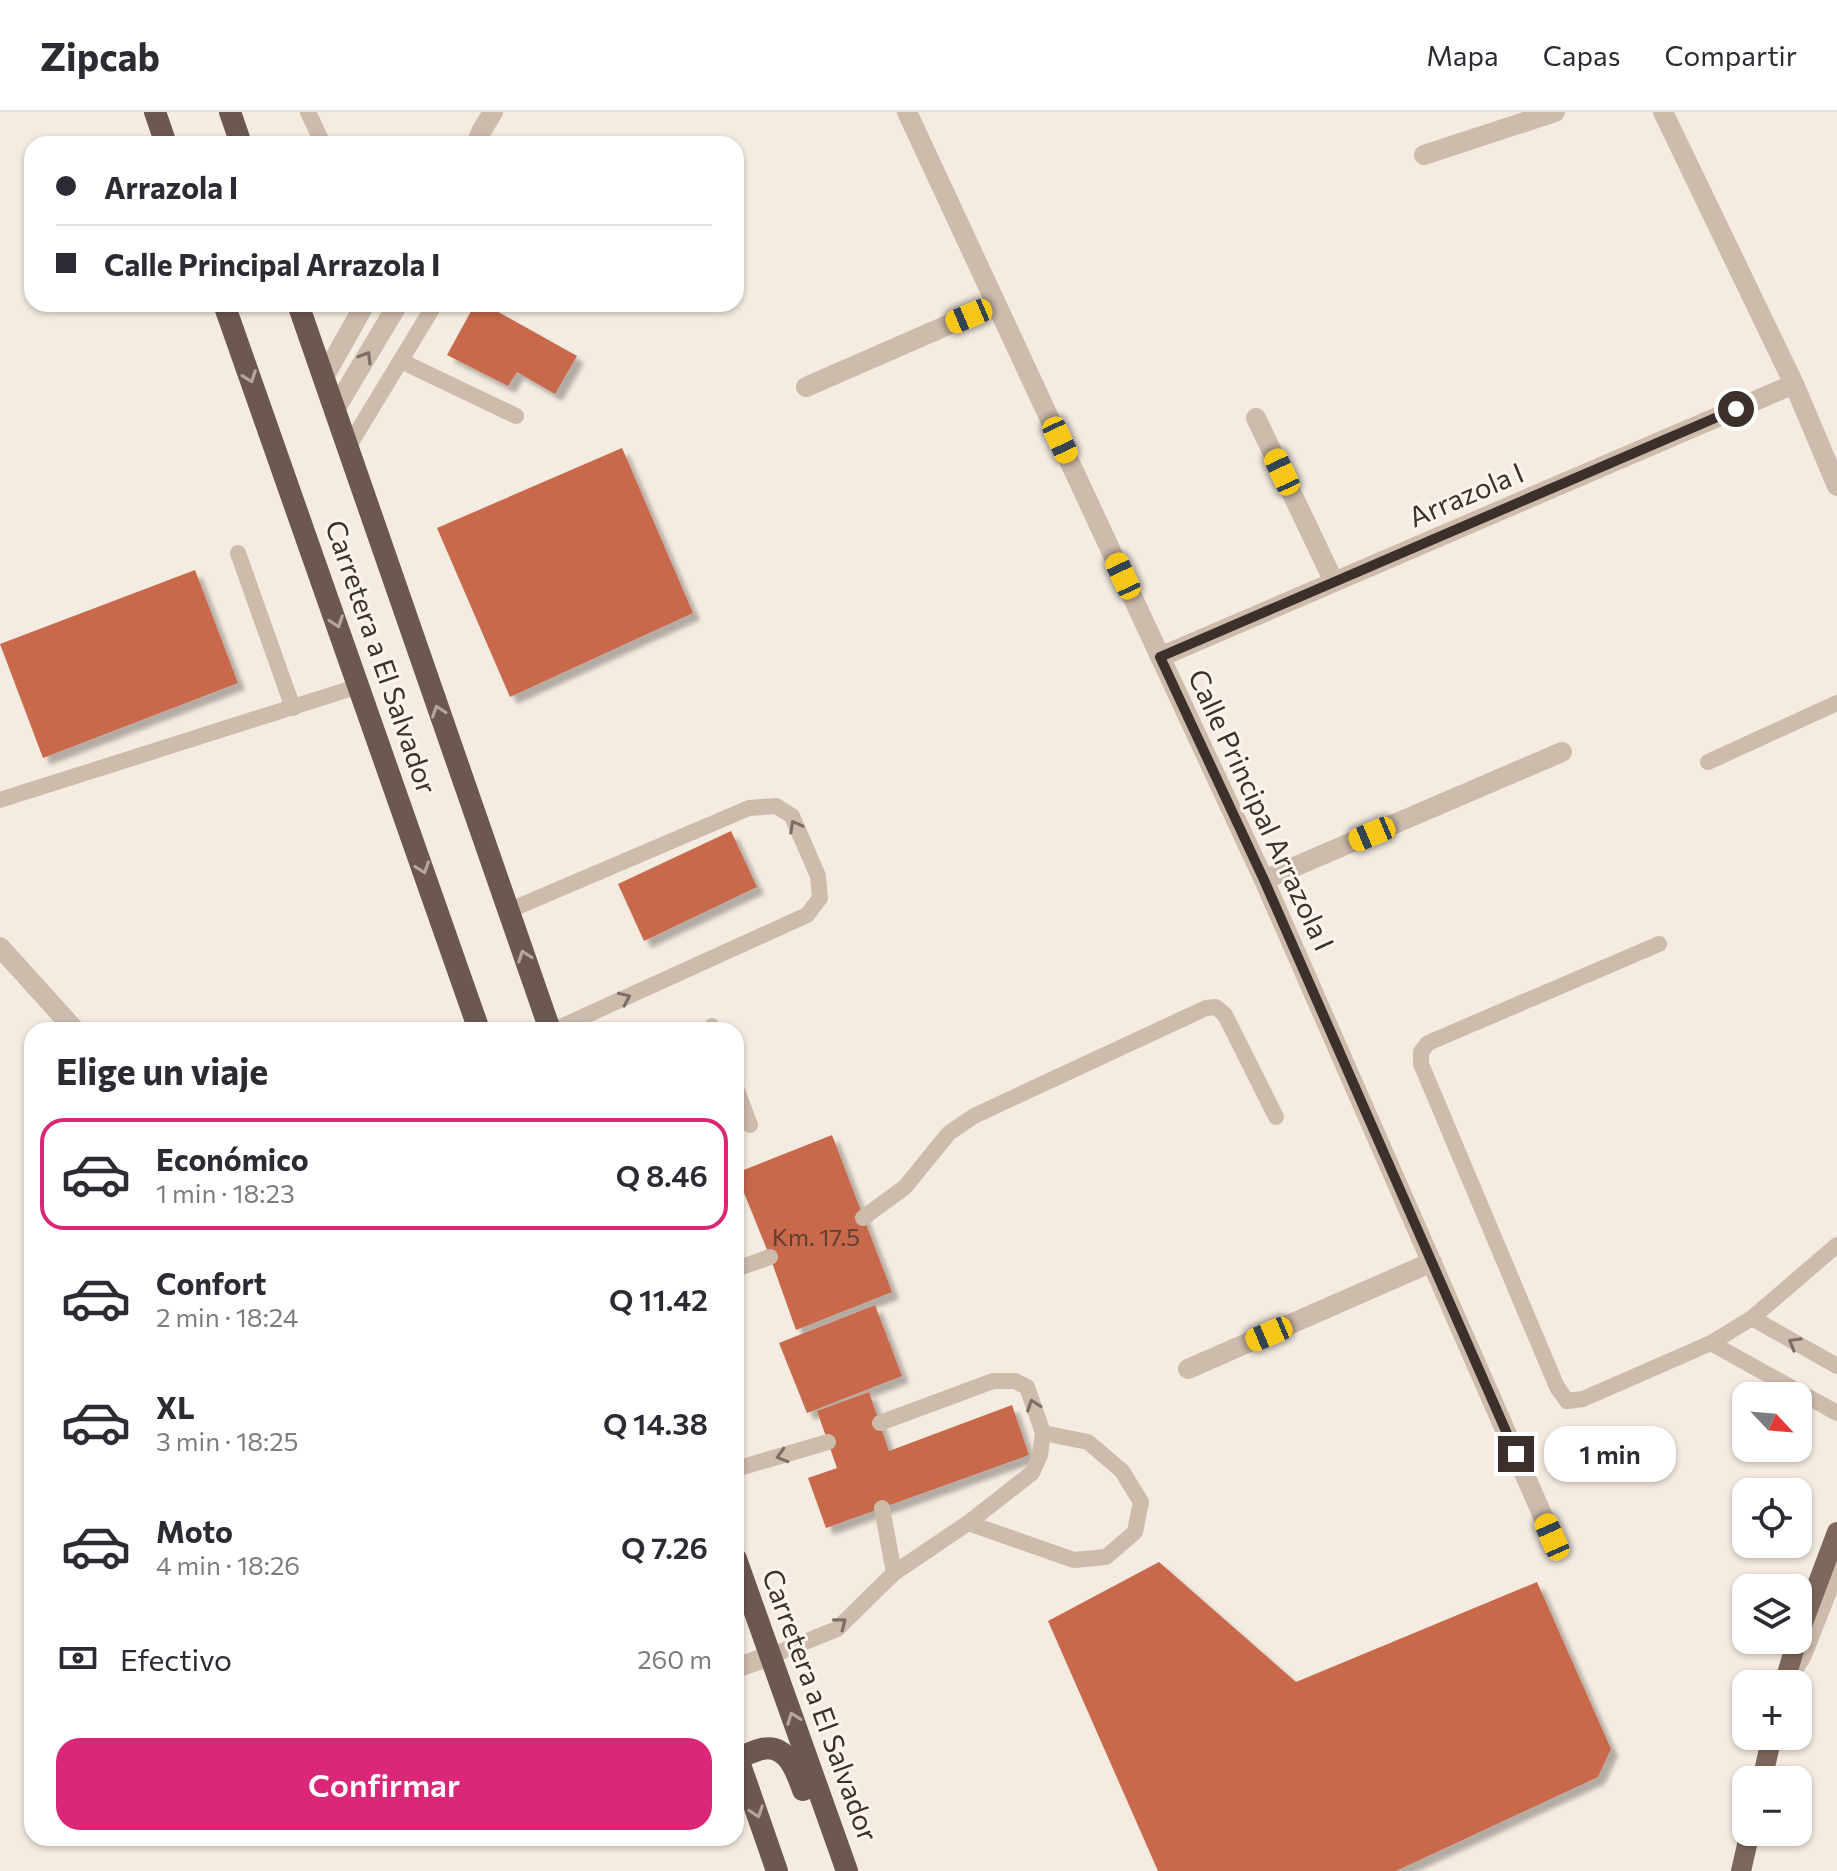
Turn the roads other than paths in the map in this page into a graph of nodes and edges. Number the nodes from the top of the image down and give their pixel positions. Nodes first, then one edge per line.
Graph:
1 (155, 112) edge
2 (230, 112) edge
3 (308, 112) edge
4 (493, 112) edge
5 (907, 112) edge
6 (1555, 112) edge
7 (1663, 112) edge
8 (163, 136) edge
9 (238, 136) edge
10 (319, 136) edge
11 (478, 136) edge
12 (1424, 155) dead end
13 (996, 304) junction
14 (227, 312) edge
15 (303, 312) edge
16 (361, 312) edge
17 (393, 312) edge
18 (430, 312) edge
19 (401, 361) junction
20 (324, 377) junction
21 (1794, 384) junction
22 (806, 387) dead end
23 (334, 411) junction
24 (516, 416) dead end
25 (1256, 418) dead end
26 (347, 449) junction
27 (1837, 486) edge
28 (238, 553) dead end
29 (1334, 582) junction
30 (1160, 657) junction
31 (359, 686) junction
32 (1837, 703) edge
33 (293, 708) junction
34 (1562, 752) dead end
35 (1708, 762) dead end
36 (0, 800) edge
37 (1264, 880) junction
38 (508, 911) junction
39 (1659, 944) dead end
40 (0, 947) edge
41 (68, 1022) edge
42 (472, 1022) edge
43 (549, 1022) edge
44 (570, 1022) edge
45 (744, 1109) edge
46 (1276, 1117) dead end
47 (750, 1125) dead end
48 (863, 1218) dead end
49 (1837, 1245) edge
50 (770, 1257) dead end
51 (1432, 1262) junction
52 (744, 1266) edge
53 (1752, 1318) junction
54 (1711, 1343) junction
55 (1837, 1366) edge
56 (1188, 1369) dead end
57 (1837, 1413) edge
58 (880, 1423) dead end
59 (1043, 1433) junction
60 (828, 1442) dead end
61 (744, 1467) edge
62 (882, 1508) dead end
63 (968, 1523) junction
64 (1837, 1532) edge
65 (1552, 1537) dead end
66 (1837, 1566) edge
67 (894, 1573) junction
68 (744, 1590) edge
69 (1812, 1598) edge
70 (770, 1656) junction
71 (744, 1665) edge
72 (1793, 1670) edge
73 (744, 1754) edge
74 (744, 1776) edge
75 (1747, 1846) edge
76 (777, 1871) edge
77 (831, 1871) edge
78 (847, 1871) edge
79 (1741, 1871) edge

1 - 8 highway
2 - 9 highway
3 - 10 lane
4 - 11 street
5 - 13 street, Calle Principal Arrazola I
6 - 12 street
7 - 21 street
13 - 22 street
13 - 30 street, Calle Principal Arrazola I
14 -> 31 highway, Carretera a El Salvador
15 - 20 highway, Carretera a El Salvador
16 - 20 street
23 -> 17 street
18 - 19 lane
19 - 24 lane
19 - 26 lane
20 - 23 highway, Carretera a El Salvador
21 - 27 street
21 - 29 street, Arrazola I
23 - 26 highway, Carretera a El Salvador
25 - 29 street
38 -> 26 highway, Carretera a El Salvador
28 - 33 lane
29 - 30 street, Arrazola I
30 - 37 street, Calle Principal Arrazola I
31 - 33 lane
31 -> 42 highway, Carretera a El Salvador
32 - 35 lane
33 - 36 lane
34 - 37 street
37 - 51 street, Calle Principal Arrazola I
43 -> 38 highway, Carretera a El Salvador
44 -> 38 lane
39 - 54 lane
40 - 41 street
45 - 47 lane
46 - 48 lane
49 - 53 lane
50 - 52 lane
51 - 56 street
51 - 65 street, Calle Principal Arrazola I
53 - 54 lane
55 -> 53 lane
54 - 57 lane
59 -> 58 lane
59 - 63 lane
59 - 63 lane
60 -> 61 lane
62 - 67 lane
63 - 67 lane
64 - 69 main road
66 - 72 street
70 -> 67 lane
68 - 70 highway, Carretera a El Salvador
70 - 71 street
78 -> 70 highway, Carretera a El Salvador
73 - 77 highway
74 -> 76 highway
75 - 79 main road

